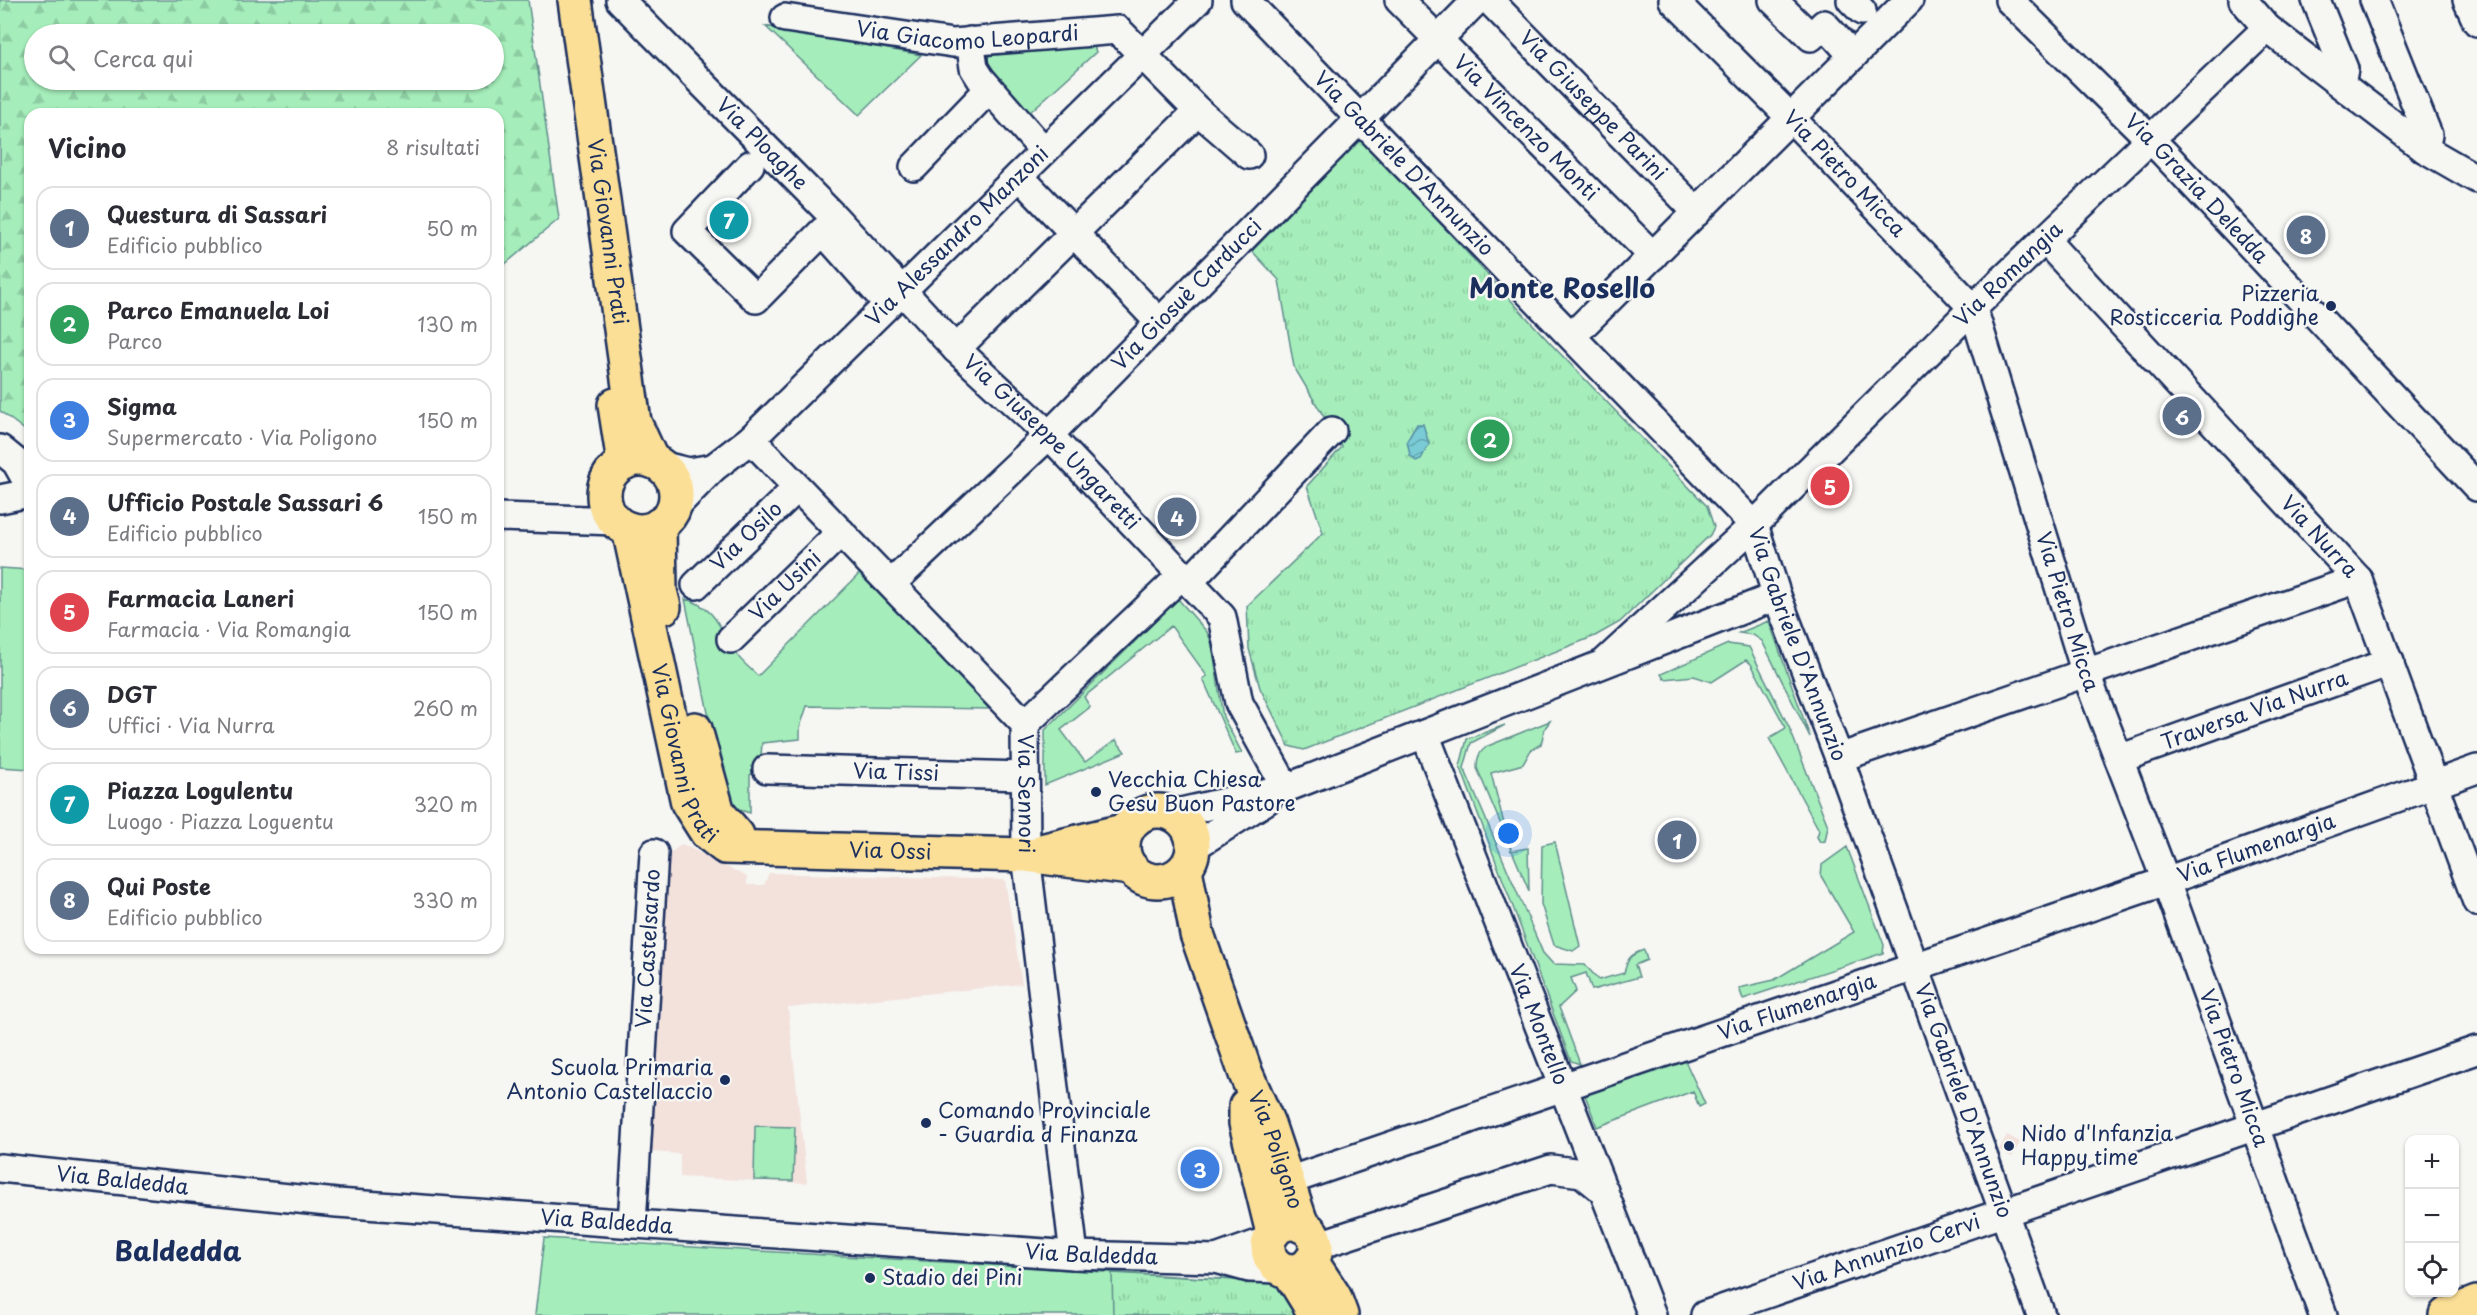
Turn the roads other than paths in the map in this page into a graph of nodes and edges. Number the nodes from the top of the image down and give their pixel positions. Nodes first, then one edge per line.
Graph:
1 (554, 0) edge
2 (575, 0) edge
3 (620, 0) edge
4 (1198, 0) edge
5 (1245, 0) edge
6 (1400, 0) edge
7 (1477, 0) edge
8 (1489, 0) edge
9 (1672, 0) edge
10 (1773, 0) edge
11 (1909, 0) edge
12 (2009, 0) edge
13 (2243, 0) edge
14 (2316, 0) edge
15 (2374, 0) edge
16 (2468, 0) edge
17 (785, 18) dead end
18 (2477, 22) edge
19 (2267, 28) junction
20 (1439, 40) junction
21 (970, 41) junction
22 (1142, 54) junction
23 (1853, 56) junction
24 (2341, 84) junction
25 (989, 88) junction
26 (1198, 111) junction
27 (1790, 117) junction
28 (1361, 119) junction
29 (2151, 140) junction
30 (2425, 149) junction
31 (1044, 151) junction
32 (1249, 155) dead end
33 (750, 165) dead end
34 (914, 167) dead end
35 (1019, 176) junction
36 (2477, 179) edge
37 (1697, 212) junction
38 (1074, 233) junction
39 (2045, 240) junction
40 (1653, 256) junction
41 (895, 297) junction
42 (1973, 308) junction
43 (1160, 323) junction
44 (1572, 336) junction
45 (957, 349) junction
46 (1332, 431) dead end
47 (1049, 435) junction
48 (751, 439) junction
49 (0, 449) edge
50 (645, 463) junction
51 (713, 468) junction
52 (24, 476) edge
53 (2477, 487) edge
54 (797, 488) junction
55 (24, 494) edge
56 (0, 499) edge
57 (504, 517) edge
58 (637, 517) junction
59 (1754, 525) junction
60 (841, 532) junction
61 (1187, 578) junction
62 (2358, 579) junction
63 (891, 584) junction
64 (696, 585) dead end
65 (1777, 596) junction
66 (731, 639) dead end
67 (2390, 662) junction
68 (1604, 663) junction
69 (2086, 674) junction
70 (1025, 724) junction
71 (1425, 734) junction
72 (1839, 758) junction
73 (2119, 759) junction
74 (767, 769) dead end
75 (2477, 769) edge
76 (1025, 776) junction
77 (2434, 785) junction
78 (1286, 788) junction
79 (1172, 814) junction
80 (1127, 830) junction
81 (756, 849) joint
82 (654, 854) dead end
83 (1026, 855) junction
84 (1189, 858) junction
85 (1141, 874) junction
86 (2166, 881) junction
87 (2477, 902) edge
88 (1197, 934) junction
89 (1912, 967) junction
90 (2477, 1050) edge
91 (1246, 1074) junction
92 (1564, 1089) junction
93 (2254, 1125) junction
94 (0, 1168) edge
95 (1288, 1181) junction
96 (1604, 1191) junction
97 (2005, 1214) junction
98 (632, 1224) junction
99 (1292, 1249) junction
100 (1074, 1255) junction
101 (2477, 1304) edge
102 (1316, 1315) edge
103 (1341, 1315) edge
104 (1653, 1315) edge
105 (1705, 1315) edge
106 (2041, 1315) edge
107 (2323, 1315) edge
108 (2446, 1315) edge

1 - 50 main road, Via Giovanni Prati
2 - 50 main road, Via Giovanni Prati
3 - 41 street, Via Ploaghe
4 - 22 street, Via Alessandro Manzoni
5 - 28 street, Via Gabriele D'Annunzio
6 - 20 street, Via Vincenzo Monti
7 - 20 street, Via Giosuè Carducci
8 - 37 street, Via Giuseppe Parini
9 - 27 street, Via Pietro Micca
10 - 23 street
11 - 23 street
12 - 29 street, Via Grazia Deledda
13 - 19 street
14 - 24 street
15 - 30 street
16 - 18 street
17 - 21 street, Via Giacomo Leopardi
19 - 24 street
19 - 29 street, Via Romangia
20 - 28 street, Via Giosuè Carducci
20 - 40 street, Via Vincenzo Monti
21 - 22 street, Via Giacomo Leopardi
21 - 25 street
22 - 26 street, Via Giacomo Leopardi
22 - 31 street, Via Alessandro Manzoni
23 - 27 street
24 - 30 street
25 - 31 street
25 - 34 street
26 - 32 street, Via Giacomo Leopardi
26 - 38 street
27 - 37 street
27 - 42 street, Via Pietro Micca
28 - 43 street, Via Giosuè Carducci
28 - 44 street, Via Gabriele D'Annunzio
29 - 39 street, Via Romangia
29 - 53 street, Via Grazia Deledda
30 - 36 street
31 - 35 street, Via Alessandro Manzoni
33 - 41 street
35 - 38 street
35 - 41 street, Via Alessandro Manzoni
37 - 40 street
38 - 43 street
38 - 45 street
39 - 42 street, Via Romangia
39 - 62 street, Via Nurra
40 - 44 street
41 - 45 street, Via Giuseppe Ungaretti
41 - 48 street, Via Alessandro Manzoni
42 - 59 street, Via Romangia
42 - 69 street, Via Pietro Micca
43 - 47 street, Via Giosuè Carducci
44 - 59 street, Via Gabriele D'Annunzio
45 - 47 street, Via Giuseppe Ungaretti
46 - 61 street
47 - 61 street, Via Giuseppe Ungaretti
47 - 63 street, Via Giosuè Carducci
48 - 51 street, Via Alessandro Manzoni
48 - 54 street, Via Sennori
49 - 52 street
50 - 51 street
50 - 58 main road
50 - 58 main road
51 - 58 street, Via Alessandro Manzoni
54 - 60 street, Via Sennori
54 - 64 street, Via Osilo
55 - 56 street
57 - 58 street, Via Alessandro Manzoni
58 - 81 main road, Via Giovanni Prati
59 - 65 street, Via Gabriele D'Annunzio
59 - 68 street, Via Romangia
60 - 63 street, Via Sennori
60 - 66 street, Via Usini
61 - 70 street
61 - 78 street, Via Giuseppe Ungaretti
62 - 67 street, Via Nurra
62 - 69 street
63 - 70 street, Via Sennori
65 - 68 street
65 - 72 street, Via Gabriele D'Annunzio
67 - 73 street, Traversa Via Nurra
67 - 77 street, Via Nurra
68 - 71 street
69 - 72 street
69 - 73 street, Via Pietro Micca
70 - 76 street, Via Sennori
71 - 78 street
71 - 92 street, Via Montello
72 - 89 street, Via Gabriele D'Annunzio
73 - 86 street, Via Pietro Micca
74 - 76 street, Via Tissi
75 - 77 street, Via Flumenargia
76 - 83 street, Via Sennori
77 - 86 street, Via Flumenargia
77 - 87 street, Via Nurra
78 - 79 street
78 - 84 street
79 - 80 main road
79 - 84 main road
80 - 83 main road, Via Ossi
80 - 85 main road
81 - 83 main road, Via Ossi
82 - 98 street, Via Castelsardo
83 - 85 main road, Via Ossi
83 - 100 street, Via Sennori
84 - 85 main road
84 - 88 main road, Via Poligono
85 - 88 main road, Via Poligono
86 - 89 street, Via Flumenargia
86 - 93 street, Via Pietro Micca
88 - 91 main road, Via Poligono
89 - 92 street, Via Flumenargia
89 - 97 street, Via Gabriele D'Annunzio
90 - 93 street, Via Annunzio Cervi
91 - 95 main road, Via Poligono
91 - 99 main road, Via Poligono
92 - 95 street, Via Flumenargia
92 - 96 street, Via Montello
93 - 97 street, Via Annunzio Cervi
93 - 107 street, Via Pietro Micca
94 - 98 street, Via Baldedda
95 - 99 main road, Via Poligono
96 - 99 street, Via Baldedda
96 - 104 street, Via Montello
97 - 105 street, Via Annunzio Cervi
97 - 106 street, Via Gabriele D'Annunzio
98 - 100 street, Via Baldedda
99 - 100 street, Via Baldedda
99 - 102 main road, Via Poligono
99 - 103 main road, Via Poligono
101 - 108 main road

